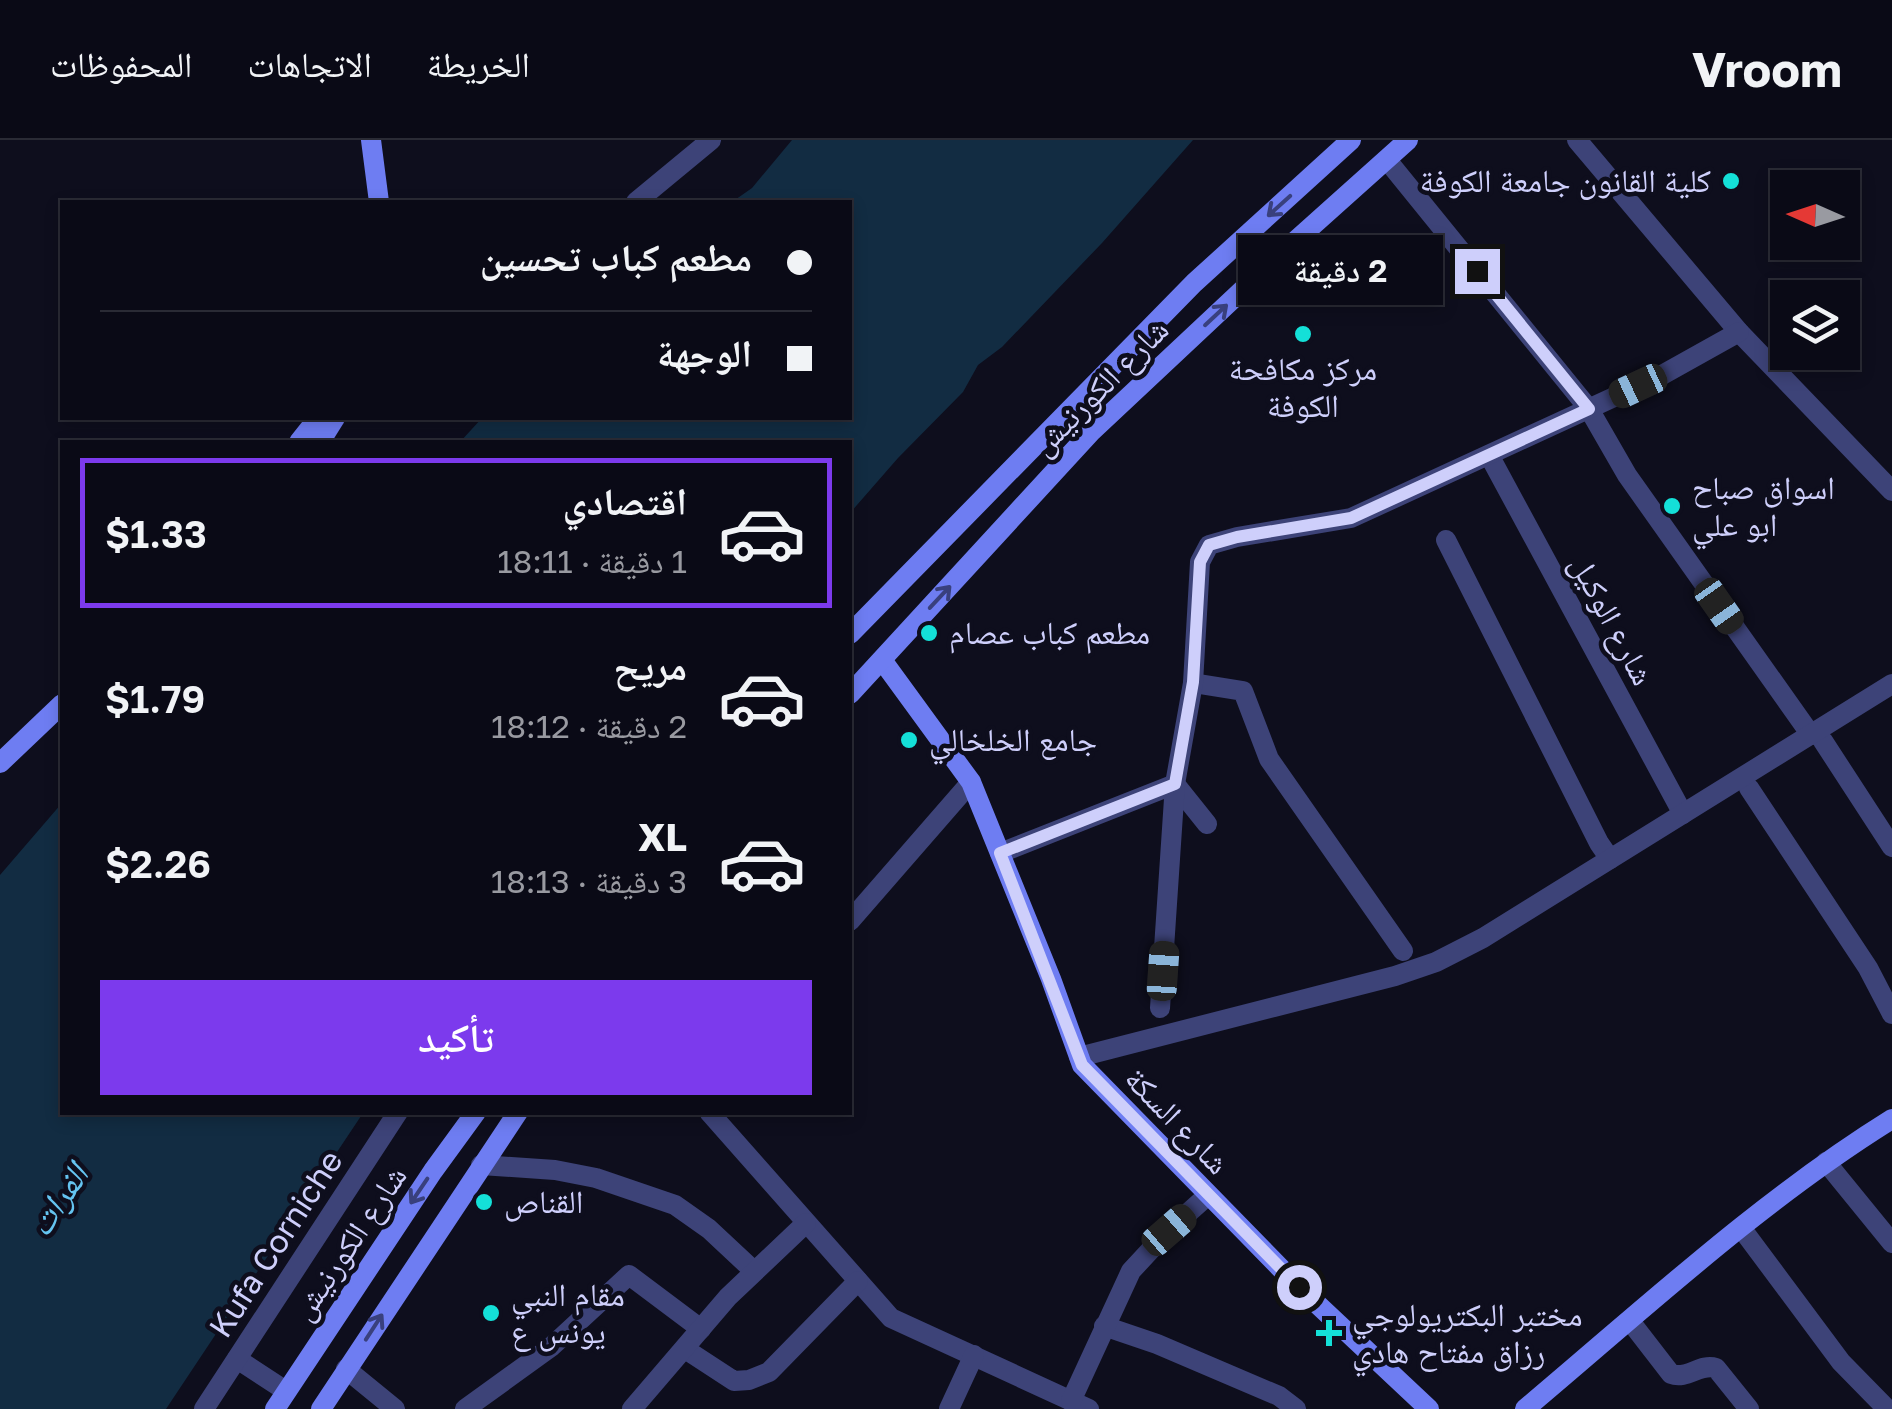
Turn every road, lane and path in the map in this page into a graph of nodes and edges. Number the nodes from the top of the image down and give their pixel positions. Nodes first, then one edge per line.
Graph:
1 (370, 140) edge
2 (711, 140) edge
3 (1351, 140) edge
4 (1408, 140) edge
5 (1577, 140) edge
6 (1387, 160) junction
7 (379, 200) edge
8 (638, 200) edge
9 (1738, 332) junction
10 (1589, 409) junction
11 (1489, 455) junction
12 (1892, 491) edge
13 (978, 503) junction
14 (1005, 528) junction
15 (949, 532) junction
16 (1446, 540) dead end
17 (974, 562) junction
18 (852, 632) edge
19 (882, 660) junction
20 (1193, 682) junction
21 (1892, 684) edge
22 (852, 692) edge
23 (60, 706) edge
24 (1817, 738) junction
25 (0, 763) edge
26 (972, 782) junction
27 (1175, 784) junction
28 (1748, 788) dead end
29 (1683, 814) junction
30 (1207, 824) dead end
31 (1892, 847) edge
32 (1000, 853) junction
33 (1610, 859) junction
34 (852, 919) edge
35 (1402, 952) dead end
36 (1160, 1008) dead end
37 (1892, 1014) edge
38 (1079, 1057) junction
39 (396, 1115) edge
40 (474, 1115) edge
41 (516, 1115) edge
42 (713, 1115) edge
43 (1892, 1119) edge
44 (1826, 1162) junction
45 (481, 1165) junction
46 (1207, 1196) junction
47 (806, 1223) junction
48 (1742, 1229) junction
49 (1892, 1243) edge
50 (754, 1270) junction
51 (858, 1281) junction
52 (1630, 1321) junction
53 (1104, 1326) junction
54 (701, 1329) junction
55 (685, 1349) junction
56 (974, 1355) junction
57 (237, 1358) junction
58 (346, 1369) junction
59 (280, 1400) edge
60 (1080, 1405) edge
61 (204, 1409) edge
62 (320, 1409) edge
63 (394, 1409) edge
64 (465, 1409) edge
65 (632, 1409) edge
66 (949, 1409) edge
67 (1296, 1409) edge
68 (1429, 1409) edge
69 (1525, 1409) edge
70 (1749, 1409) edge
71 (1887, 1409) edge

1 - 7 street
2 - 8 street
3 -> 13 street, شارع الكورنيش
4 - 6 street, شارع الكورنيش
5 - 9 street
6 - 10 street
14 -> 6 street, شارع الكورنيش
9 - 10 street
9 - 12 street
10 - 11 street
10 - 24 street
11 - 20 street
11 - 29 street, شارع الوكيل
13 - 14 street
13 - 15 street, شارع الكورنيش
14 - 17 street, شارع الكورنيش
15 - 17 street
15 - 18 street, شارع الكورنيش
16 - 33 street
19 -> 17 street, شارع الكورنيش
19 - 22 street, شارع الكورنيش
19 - 26 street, شارع السكة
20 - 27 street
20 - 35 street
21 - 24 street
23 - 25 street
24 - 29 street
24 - 31 street
26 - 32 street, شارع السكة
26 - 34 street
27 - 30 street
27 - 32 street
27 - 36 street
28 - 37 street
29 - 33 street
32 - 38 street, شارع السكة
33 - 38 street
38 - 46 street, شارع السكة
39 - 57 street, Kufa Corniche
40 -> 59 street, شارع الكورنيش
41 - 45 street, شارع الكورنيش
42 - 47 street
43 - 44 street
44 - 48 street
44 - 49 street
45 - 50 street
58 -> 45 street, شارع الكورنيش
46 - 53 street
46 - 68 street, شارع السكة
47 - 50 street
47 - 51 street
48 - 52 street
48 - 71 street
50 - 54 street
51 - 55 street
51 - 56 street
52 - 69 street
52 - 70 street
53 - 60 street
53 - 67 street
54 - 55 street
54 - 64 street
55 - 65 street
56 - 60 street
56 - 66 street
57 - 59 street
57 - 61 street, Kufa Corniche
58 - 62 street, شارع الكورنيش
58 - 63 street

